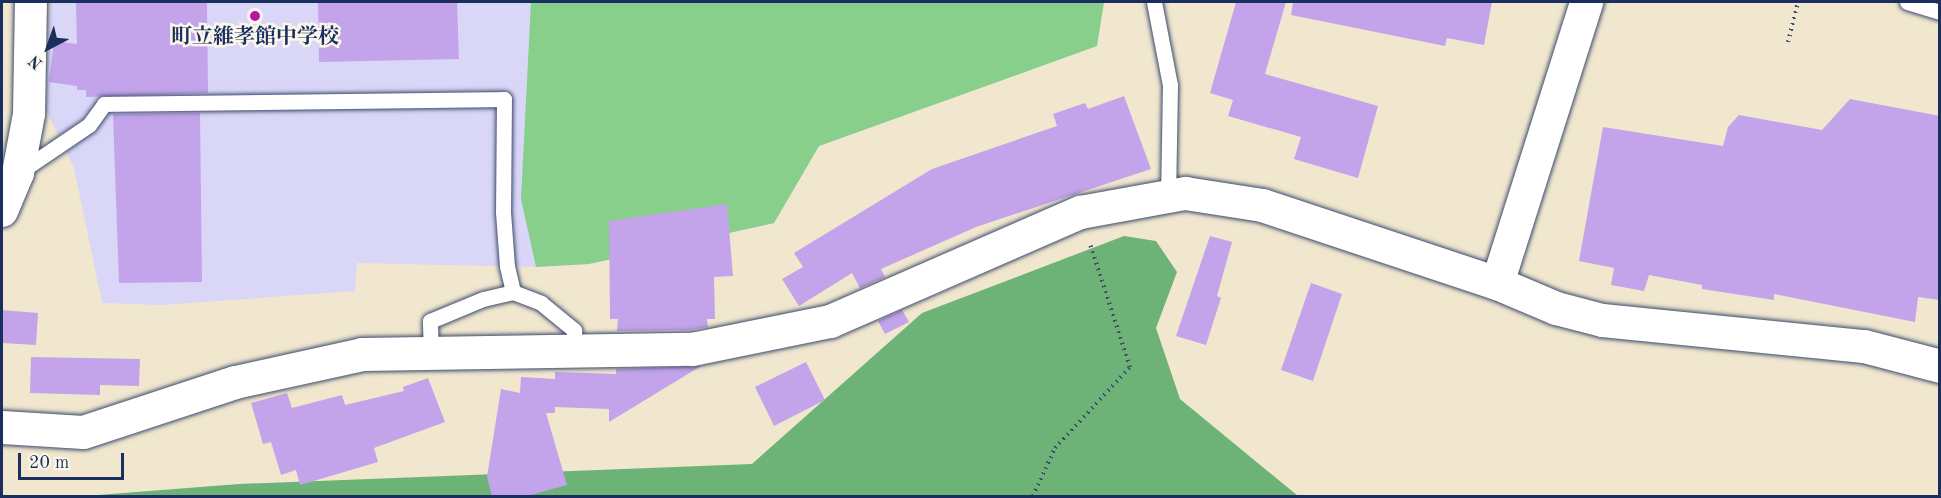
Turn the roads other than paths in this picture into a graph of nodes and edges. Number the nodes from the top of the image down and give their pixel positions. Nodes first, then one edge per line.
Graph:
1 (30, 2) edge
2 (1154, 2) edge
3 (1586, 2) edge
4 (1907, 2) edge
5 (1940, 12) edge
6 (18, 172) junction
7 (1168, 196) junction
8 (2, 211) edge
9 (1497, 283) junction
10 (513, 292) junction
11 (575, 351) junction
12 (431, 353) junction
13 (1940, 366) edge
14 (2, 427) edge

1 - 6 street
2 - 7 lane
3 - 9 street
4 - 5 lane
6 - 8 street
6 - 10 lane
7 - 9 street
7 - 11 street
9 - 13 street
10 - 11 lane
10 - 12 lane
11 - 12 street
12 - 14 street

